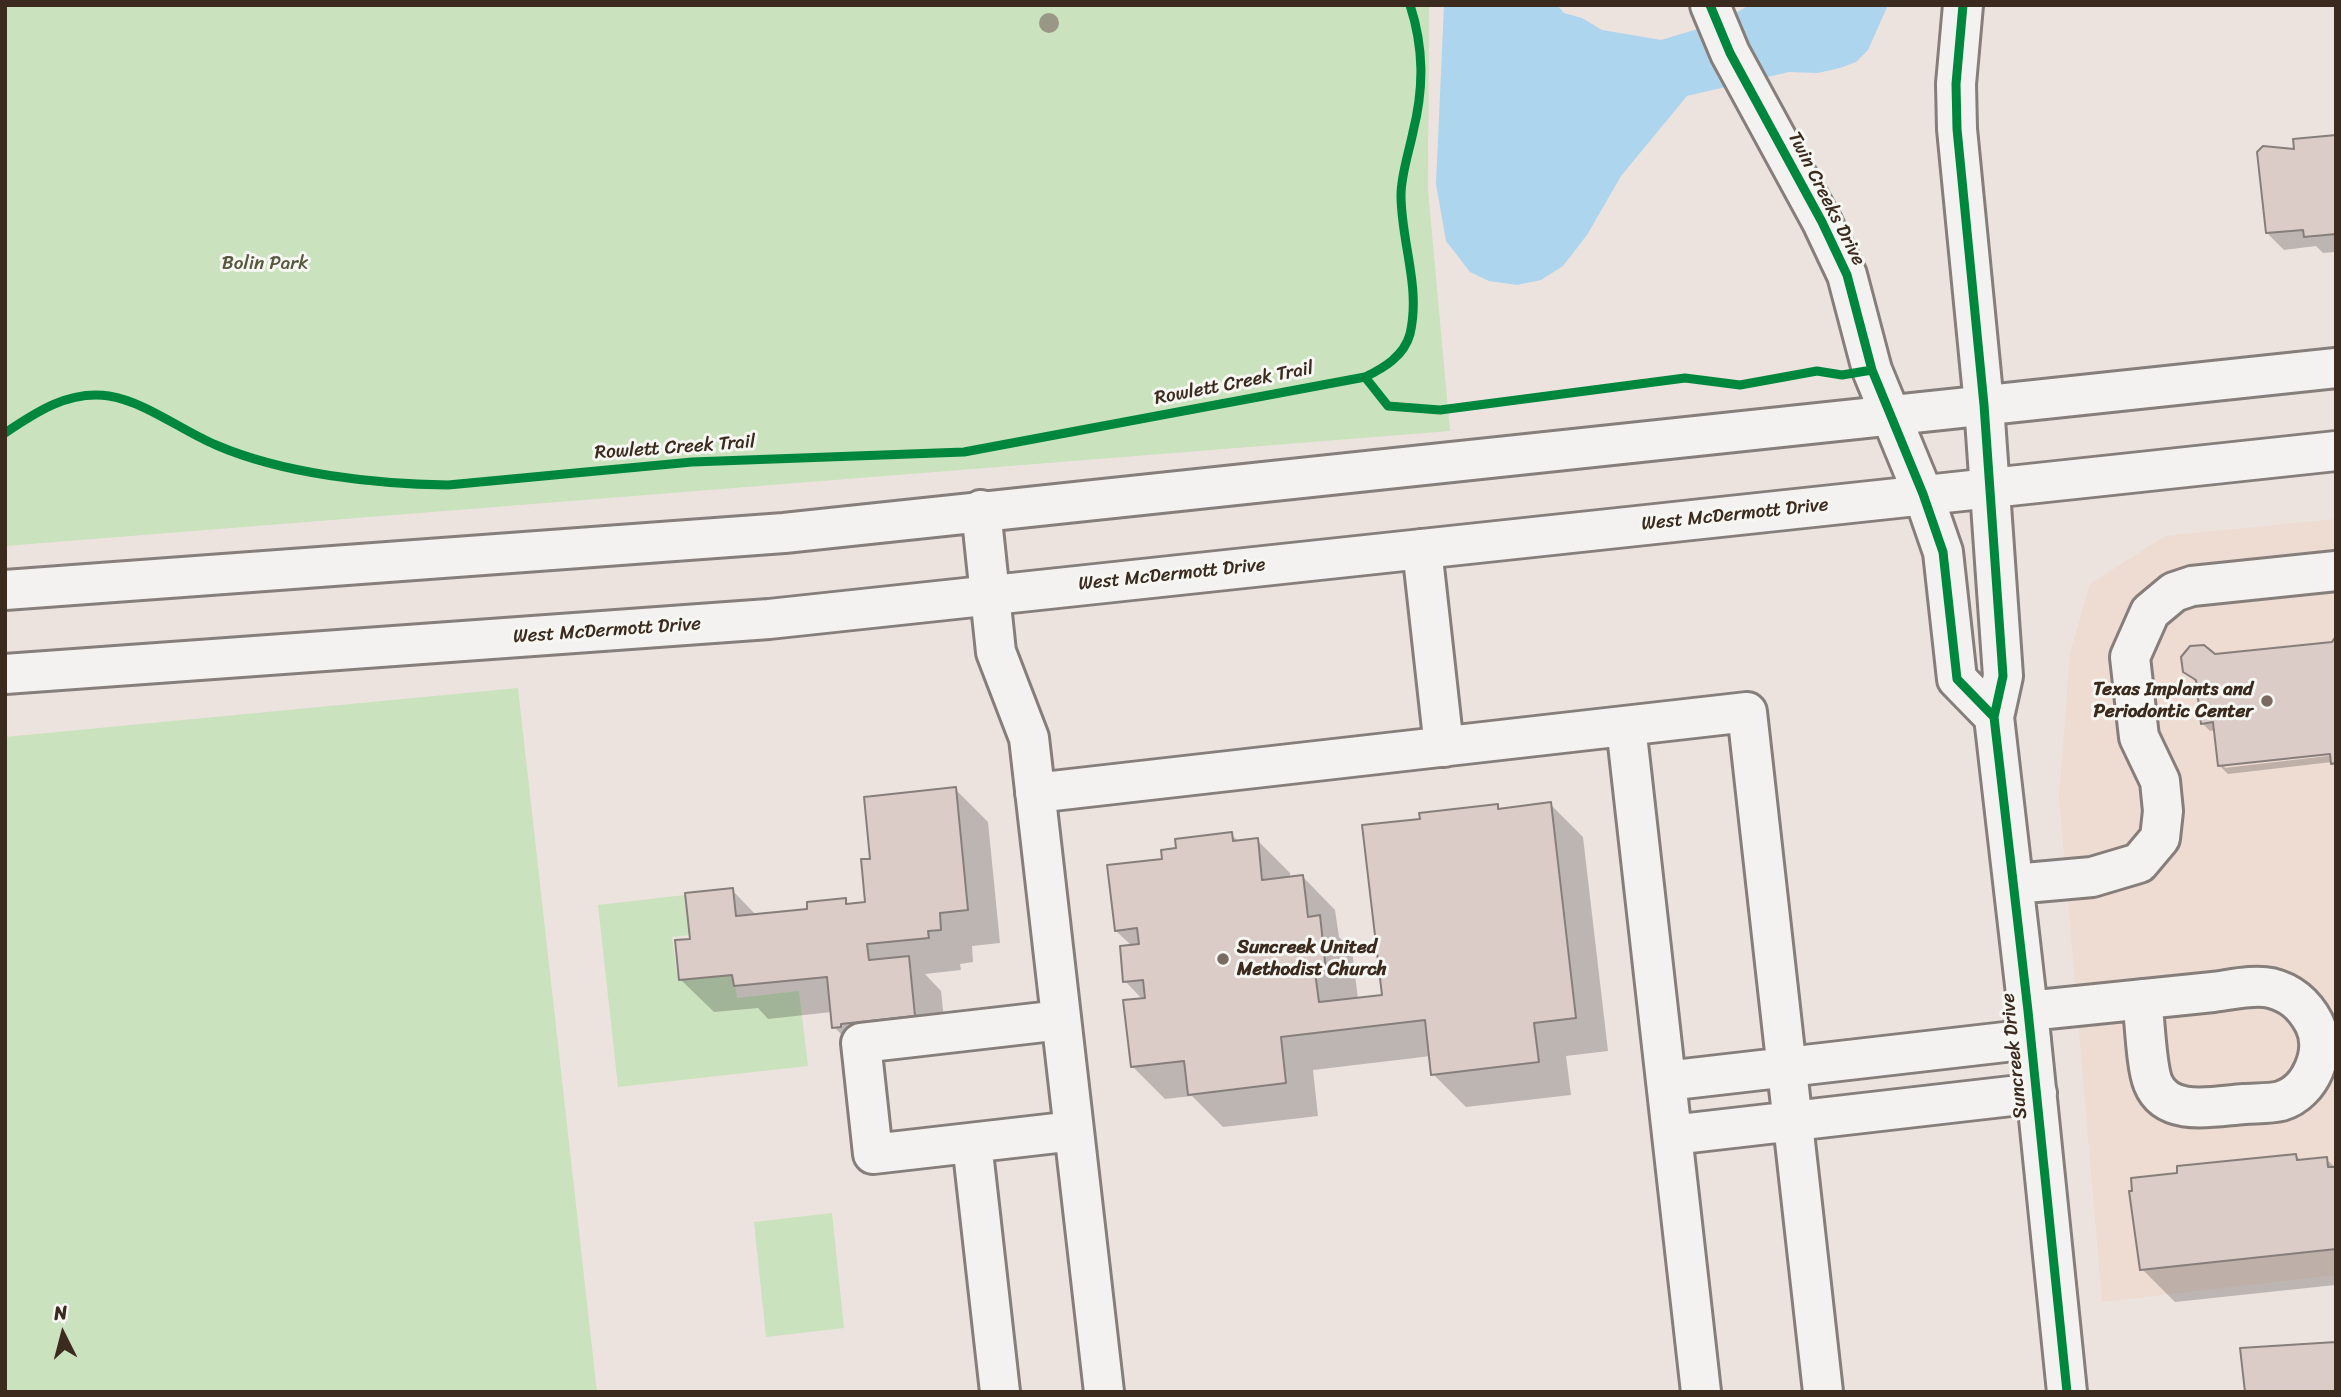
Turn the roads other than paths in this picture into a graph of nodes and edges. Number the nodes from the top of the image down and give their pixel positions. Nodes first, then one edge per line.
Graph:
1 (1710, 5) edge
2 (1963, 5) edge
3 (2336, 368) edge
4 (1984, 405) junction
5 (1891, 414) junction
6 (2336, 451) edge
7 (1989, 488) junction
8 (1923, 494) junction
9 (981, 510) junction
10 (1422, 549) junction
11 (2336, 571) edge
12 (5, 590) edge
13 (990, 595) junction
14 (5, 674) edge
15 (1994, 717) junction
16 (1626, 726) junction
17 (1444, 747) junction
18 (1035, 793) junction
19 (2014, 884) junction
20 (2142, 999) junction
21 (1062, 1020) junction
22 (2030, 1025) junction
23 (1787, 1067) junction
24 (1666, 1081) junction
25 (2037, 1093) junction
26 (1793, 1121) junction
27 (1074, 1131) junction
28 (1672, 1135) junction
29 (972, 1143) junction
30 (1000, 1392) edge
31 (1104, 1392) edge
32 (1701, 1392) edge
33 (1823, 1392) edge
34 (2067, 1392) edge

1 - 5 main road, Twin Creeks Drive
2 - 4 main road
3 - 4 main road
4 - 5 main road
4 - 7 main road
5 - 8 main road, Twin Creeks Drive
5 - 9 main road
6 - 7 main road, West McDermott Drive
7 - 8 main road, West McDermott Drive
7 - 15 main road, Suncreek Drive
8 - 10 main road, West McDermott Drive
8 - 15 main road
9 - 12 main road
9 - 13 main road
10 - 13 main road, West McDermott Drive
10 - 17 main road
11 - 19 main road
13 - 14 main road, West McDermott Drive
13 - 18 main road
15 - 19 main road, Suncreek Drive
16 - 17 main road
16 - 23 main road
16 - 24 main road
17 - 18 main road
18 - 21 main road
19 - 22 main road, Suncreek Drive
20 - 20 main road
20 - 22 main road
21 - 27 main road
21 - 29 main road
22 - 23 main road
22 - 25 main road, Suncreek Drive
23 - 24 main road
23 - 26 main road
24 - 28 main road
25 - 26 main road
25 - 34 main road, Suncreek Drive
26 - 28 main road
26 - 33 main road
27 - 29 main road
27 - 31 main road
28 - 32 main road
29 - 30 main road

